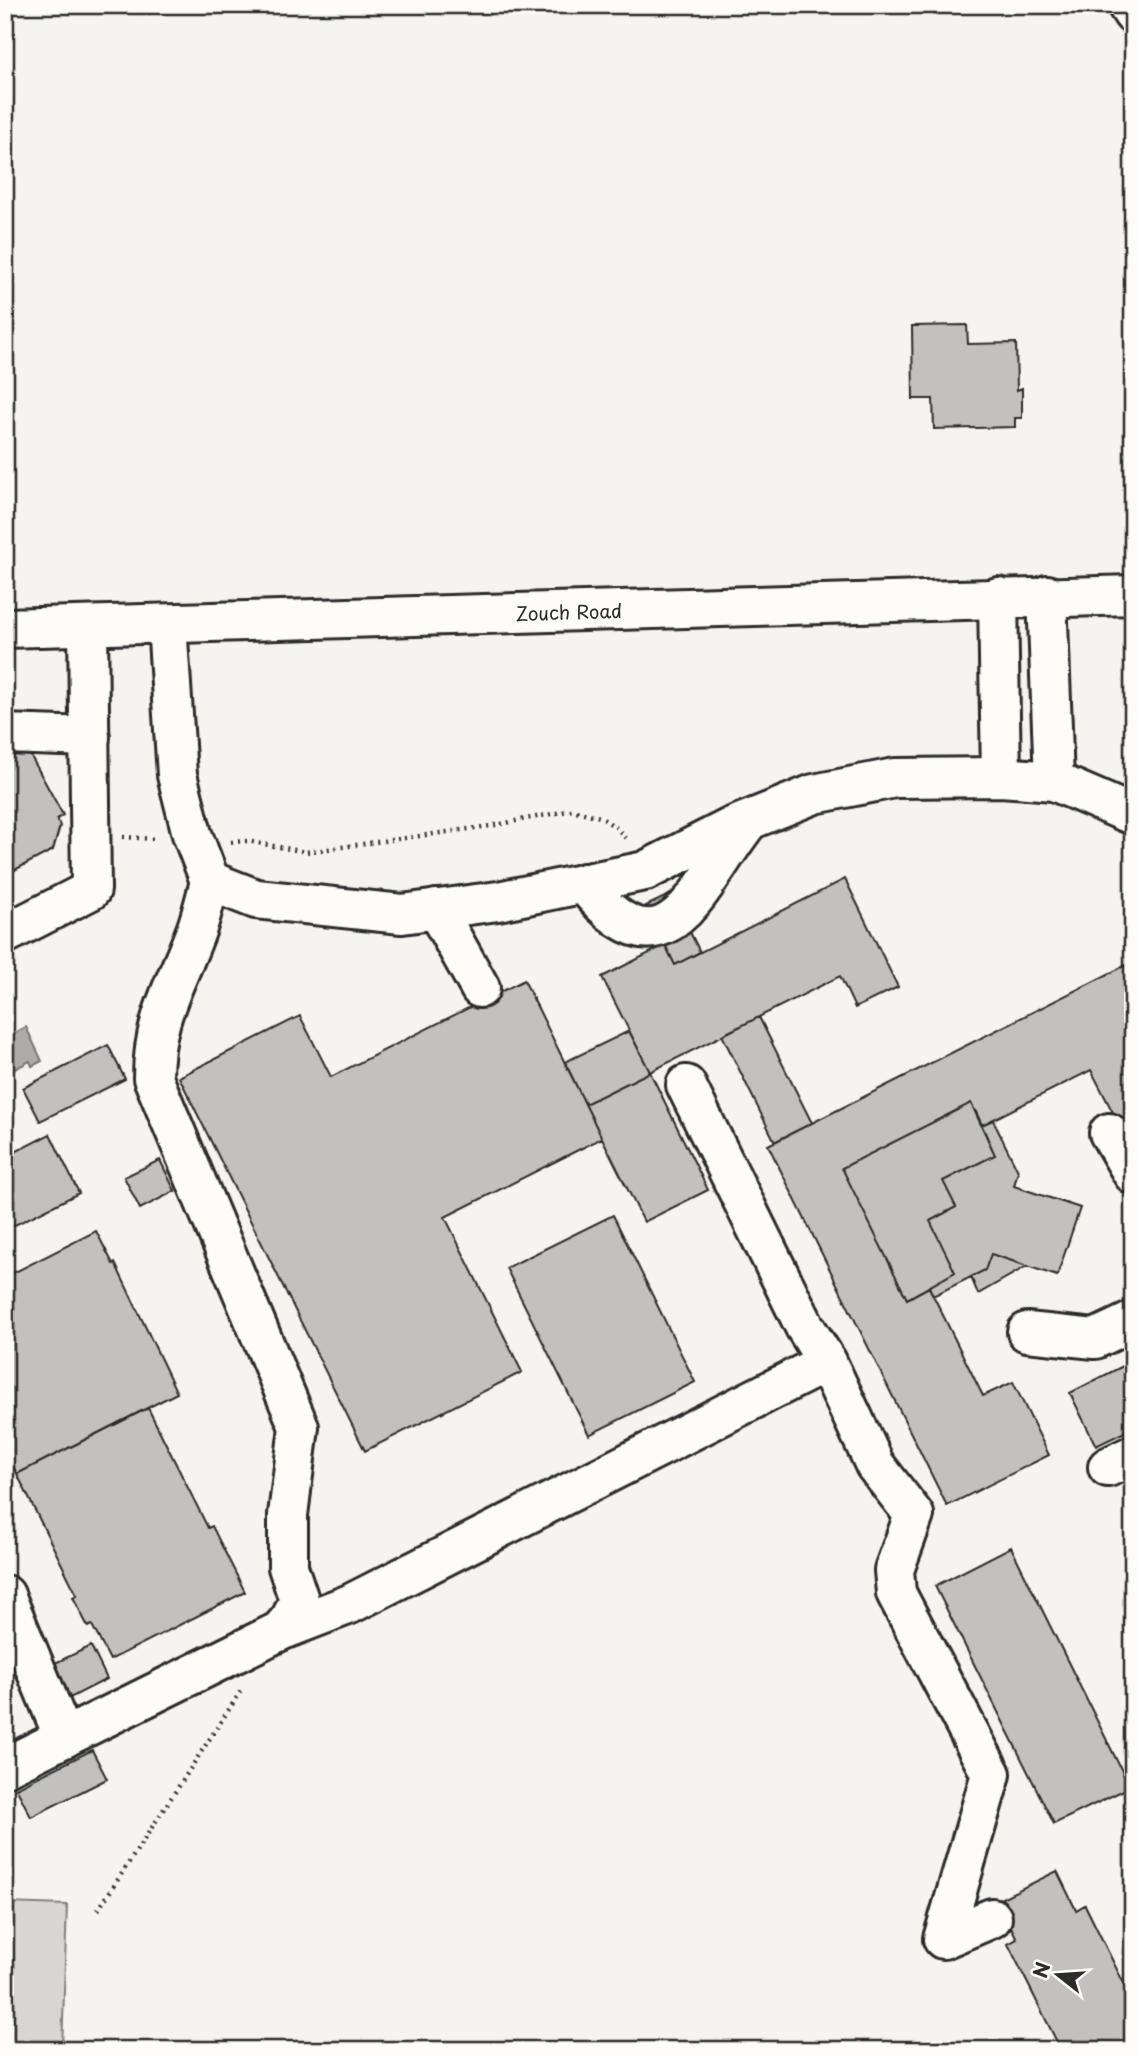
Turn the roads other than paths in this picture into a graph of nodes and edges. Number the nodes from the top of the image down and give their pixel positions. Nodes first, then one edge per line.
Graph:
1 (1127, 5) edge
2 (1133, 14) edge
3 (1047, 595) junction
4 (1133, 595) edge
5 (998, 597) junction
6 (167, 624) junction
7 (88, 626) junction
8 (5, 628) edge
9 (5, 734) edge
10 (90, 737) junction
11 (1001, 777) junction
12 (1054, 781) junction
13 (1133, 815) edge
14 (749, 820) junction
15 (210, 881) junction
16 (583, 883) junction
17 (436, 909) junction
18 (5, 934) edge
19 (480, 988) dead end
20 (686, 1085) dead end
21 (1109, 1133) dead end
22 (1133, 1174) edge
23 (1133, 1321) edge
24 (1027, 1332) dead end
25 (827, 1362) junction
26 (5, 1595) edge
27 (280, 1631) junction
28 (64, 1738) junction
29 (5, 1767) edge
30 (992, 1918) dead end

1 - 2 street
3 - 4 street, Zouch Road
3 - 5 street, Zouch Road
3 - 12 street
5 - 6 street, Zouch Road
5 - 11 street
6 - 7 street, Zouch Road
6 - 15 street
7 - 8 street, Zouch Road
7 - 10 street
9 - 10 street
10 - 18 street
11 - 12 street
11 - 14 street
12 - 13 street
14 - 16 street
14 - 16 street
15 - 17 street
15 - 27 street
16 - 17 street
17 - 19 street
20 - 25 street
21 - 22 street
23 - 24 street
25 - 27 street
25 - 30 street
26 - 28 street
27 - 28 street
28 - 29 street

